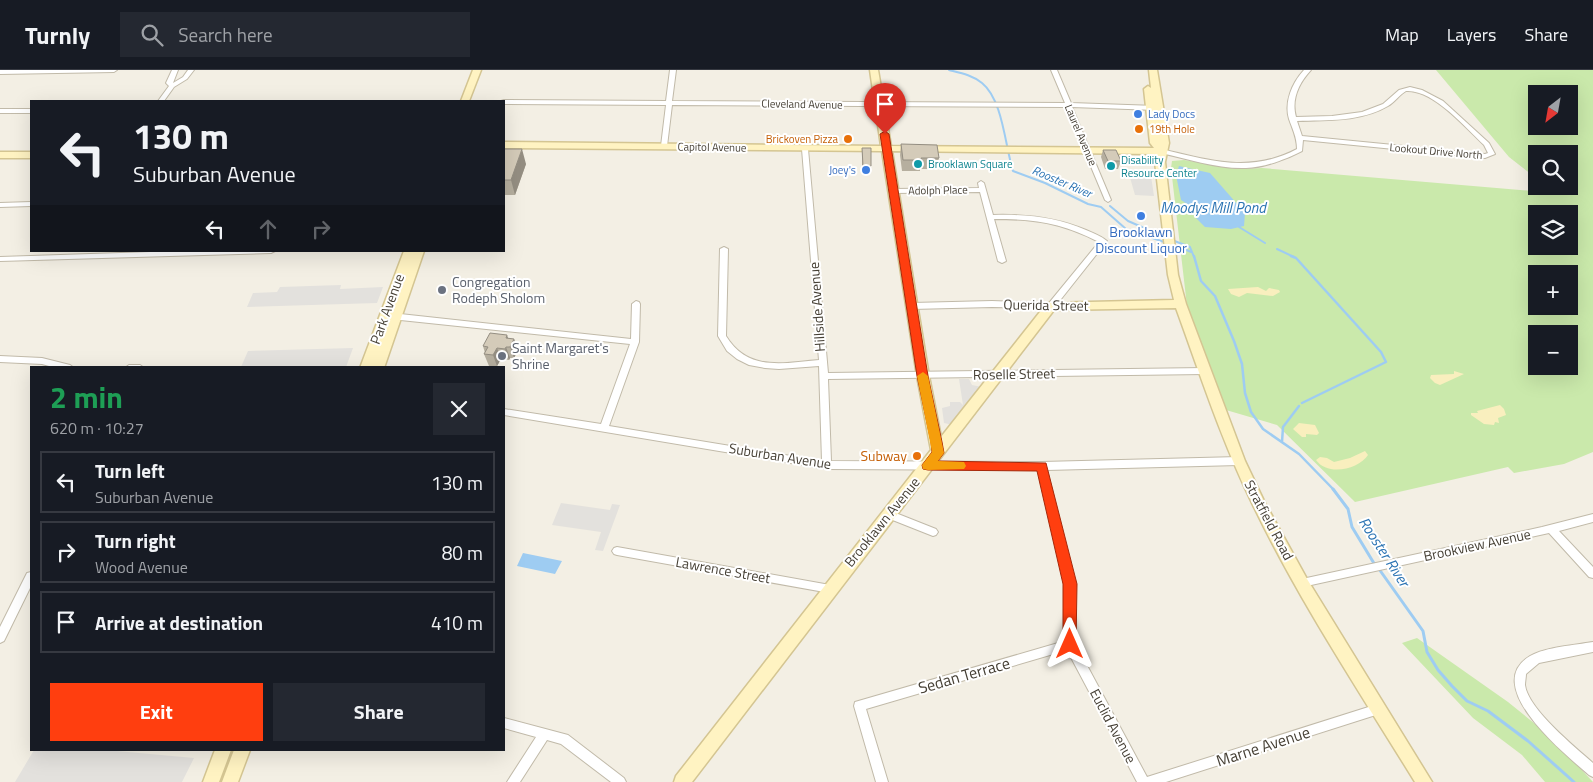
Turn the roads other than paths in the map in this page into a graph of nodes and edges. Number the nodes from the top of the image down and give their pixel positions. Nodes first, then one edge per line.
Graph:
1 (114, 70) edge
2 (175, 70) edge
3 (191, 70) edge
4 (477, 70) edge
5 (485, 70) edge
6 (673, 70) edge
7 (874, 70) edge
8 (1054, 70) edge
9 (1146, 70) edge
10 (1153, 70) edge
11 (1303, 71) edge
12 (0, 72) edge
13 (172, 86) junction
14 (1435, 98) joint
15 (162, 100) edge
16 (465, 100) edge
17 (474, 100) edge
18 (505, 102) edge
19 (670, 103) junction
20 (880, 105) junction
21 (978, 105) joint
22 (1006, 105) joint
23 (1068, 105) junction
24 (1155, 108) junction
25 (0, 111) edge
26 (30, 111) edge
27 (1292, 118) junction
28 (1300, 138) junction
29 (505, 145) edge
30 (664, 146) junction
31 (805, 149) junction
32 (887, 149) junction
33 (1087, 150) junction
34 (1161, 152) junction
35 (0, 155) edge
36 (30, 155) edge
37 (982, 186) joint
38 (894, 191) junction
39 (1108, 200) dead end
40 (30, 204) edge
41 (0, 205) edge
42 (990, 217) junction
43 (1103, 241) joint
44 (724, 249) dead end
45 (199, 252) edge
46 (409, 252) edge
47 (419, 252) edge
48 (52, 254) edge
49 (0, 259) edge
50 (1002, 261) dead end
51 (636, 304) dead end
52 (1180, 304) junction
53 (912, 306) junction
54 (1051, 306) junction
55 (384, 316) junction
56 (397, 316) junction
57 (634, 342) junction
58 (0, 359) edge
59 (822, 363) junction
60 (62, 366) edge
61 (372, 366) edge
62 (372, 366) edge
63 (1205, 371) junction
64 (998, 374) junction
65 (824, 376) junction
66 (923, 376) junction
67 (505, 412) edge
68 (604, 428) junction
69 (938, 453) junction
70 (1239, 461) junction
71 (827, 465) junction
72 (928, 465) junction
73 (1042, 466) junction
74 (888, 514) junction
75 (1593, 518) edge
76 (1551, 529) junction
77 (933, 532) dead end
78 (617, 551) dead end
79 (1593, 574) edge
80 (30, 578) edge
81 (1302, 582) junction
82 (830, 589) junction
83 (0, 638) edge
84 (1070, 644) junction
85 (1593, 647) edge
86 (1378, 709) junction
87 (505, 723) edge
88 (545, 734) junction
89 (223, 751) edge
90 (242, 751) edge
91 (1593, 771) edge
92 (211, 782) edge
93 (230, 782) edge
94 (513, 782) edge
95 (620, 782) edge
96 (682, 782) edge
97 (882, 782) edge
98 (1143, 782) edge
99 (1148, 782) edge
100 (1424, 782) edge

1 - 12 street
2 - 13 street
3 - 13 street
4 - 16 main road
5 - 17 main road
6 - 19 street
7 - 20 main road
8 - 23 street, Laurel Avenue
9 - 24 main road
10 - 24 main road
11 - 27 street
13 - 15 street
14 - 27 street
14 - 28 street, Lookout Drive North
18 - 19 street, Cleveland Avenue
19 - 20 street, Cleveland Avenue
19 - 30 street
20 - 21 street, Cleveland Avenue
20 - 32 main road
21 - 22 street, Cleveland Avenue
22 - 23 street, Cleveland Avenue
23 - 24 street, Cleveland Avenue
23 - 33 street, Laurel Avenue
24 - 34 main road
25 - 26 street
27 - 28 street
28 - 34 street
29 - 30 main road, Capitol Avenue
30 - 31 main road, Capitol Avenue
31 - 32 main road, Capitol Avenue
31 - 59 street, Hillside Avenue
32 - 33 main road, Capitol Avenue
32 - 38 main road
33 - 34 main road, Capitol Avenue
33 - 39 street, Laurel Avenue
34 - 52 main road, Stratfield Road
35 - 36 main road
37 - 38 street, Adolph Place
37 - 42 street
38 - 53 main road
40 - 41 street
42 - 43 street
42 - 50 street
43 - 54 street, Brooklawn Avenue
44 - 59 street
45 - 48 street
46 - 55 main road, Park Avenue
47 - 56 main road, Park Avenue
48 - 49 street
51 - 57 street
52 - 54 main road, Querida Street
52 - 63 main road, Stratfield Road
53 - 54 street, Querida Street
53 - 66 main road
54 - 64 main road, Brooklawn Avenue
55 - 56 street
55 - 61 main road, Park Avenue
56 - 57 street
56 - 62 main road, Park Avenue
57 - 68 street
58 - 60 street
59 - 65 street, Hillside Avenue
63 - 64 street, Roselle Street
63 - 70 main road, Stratfield Road
64 - 66 street, Roselle Street
64 - 69 main road, Brooklawn Avenue
65 - 66 street, Roselle Street
65 - 71 street, Hillside Avenue
66 - 69 main road
67 - 68 street, Suburban Avenue
68 - 71 street, Suburban Avenue
69 - 72 main road, Brooklawn Avenue
70 - 73 street, Suburban Avenue
70 - 81 main road, Stratfield Road
71 - 72 street, Suburban Avenue
72 - 73 street, Suburban Avenue
72 - 74 main road, Brooklawn Avenue
73 - 84 street, Euclid Avenue
74 - 77 street
74 - 82 main road, Brooklawn Avenue
75 - 76 street, Brookview Avenue
76 - 79 street
76 - 81 street, Brookview Avenue
78 - 82 street, Lawrence Street
80 - 83 street
81 - 86 main road, Stratfield Road
82 - 96 main road, Brooklawn Avenue
84 - 97 street, Sedan Terrace
84 - 98 street, Euclid Avenue
85 - 91 street
86 - 99 street, Marne Avenue
86 - 100 main road, Stratfield Road
87 - 88 street
88 - 94 street
88 - 95 street
89 - 92 main road
90 - 93 main road

